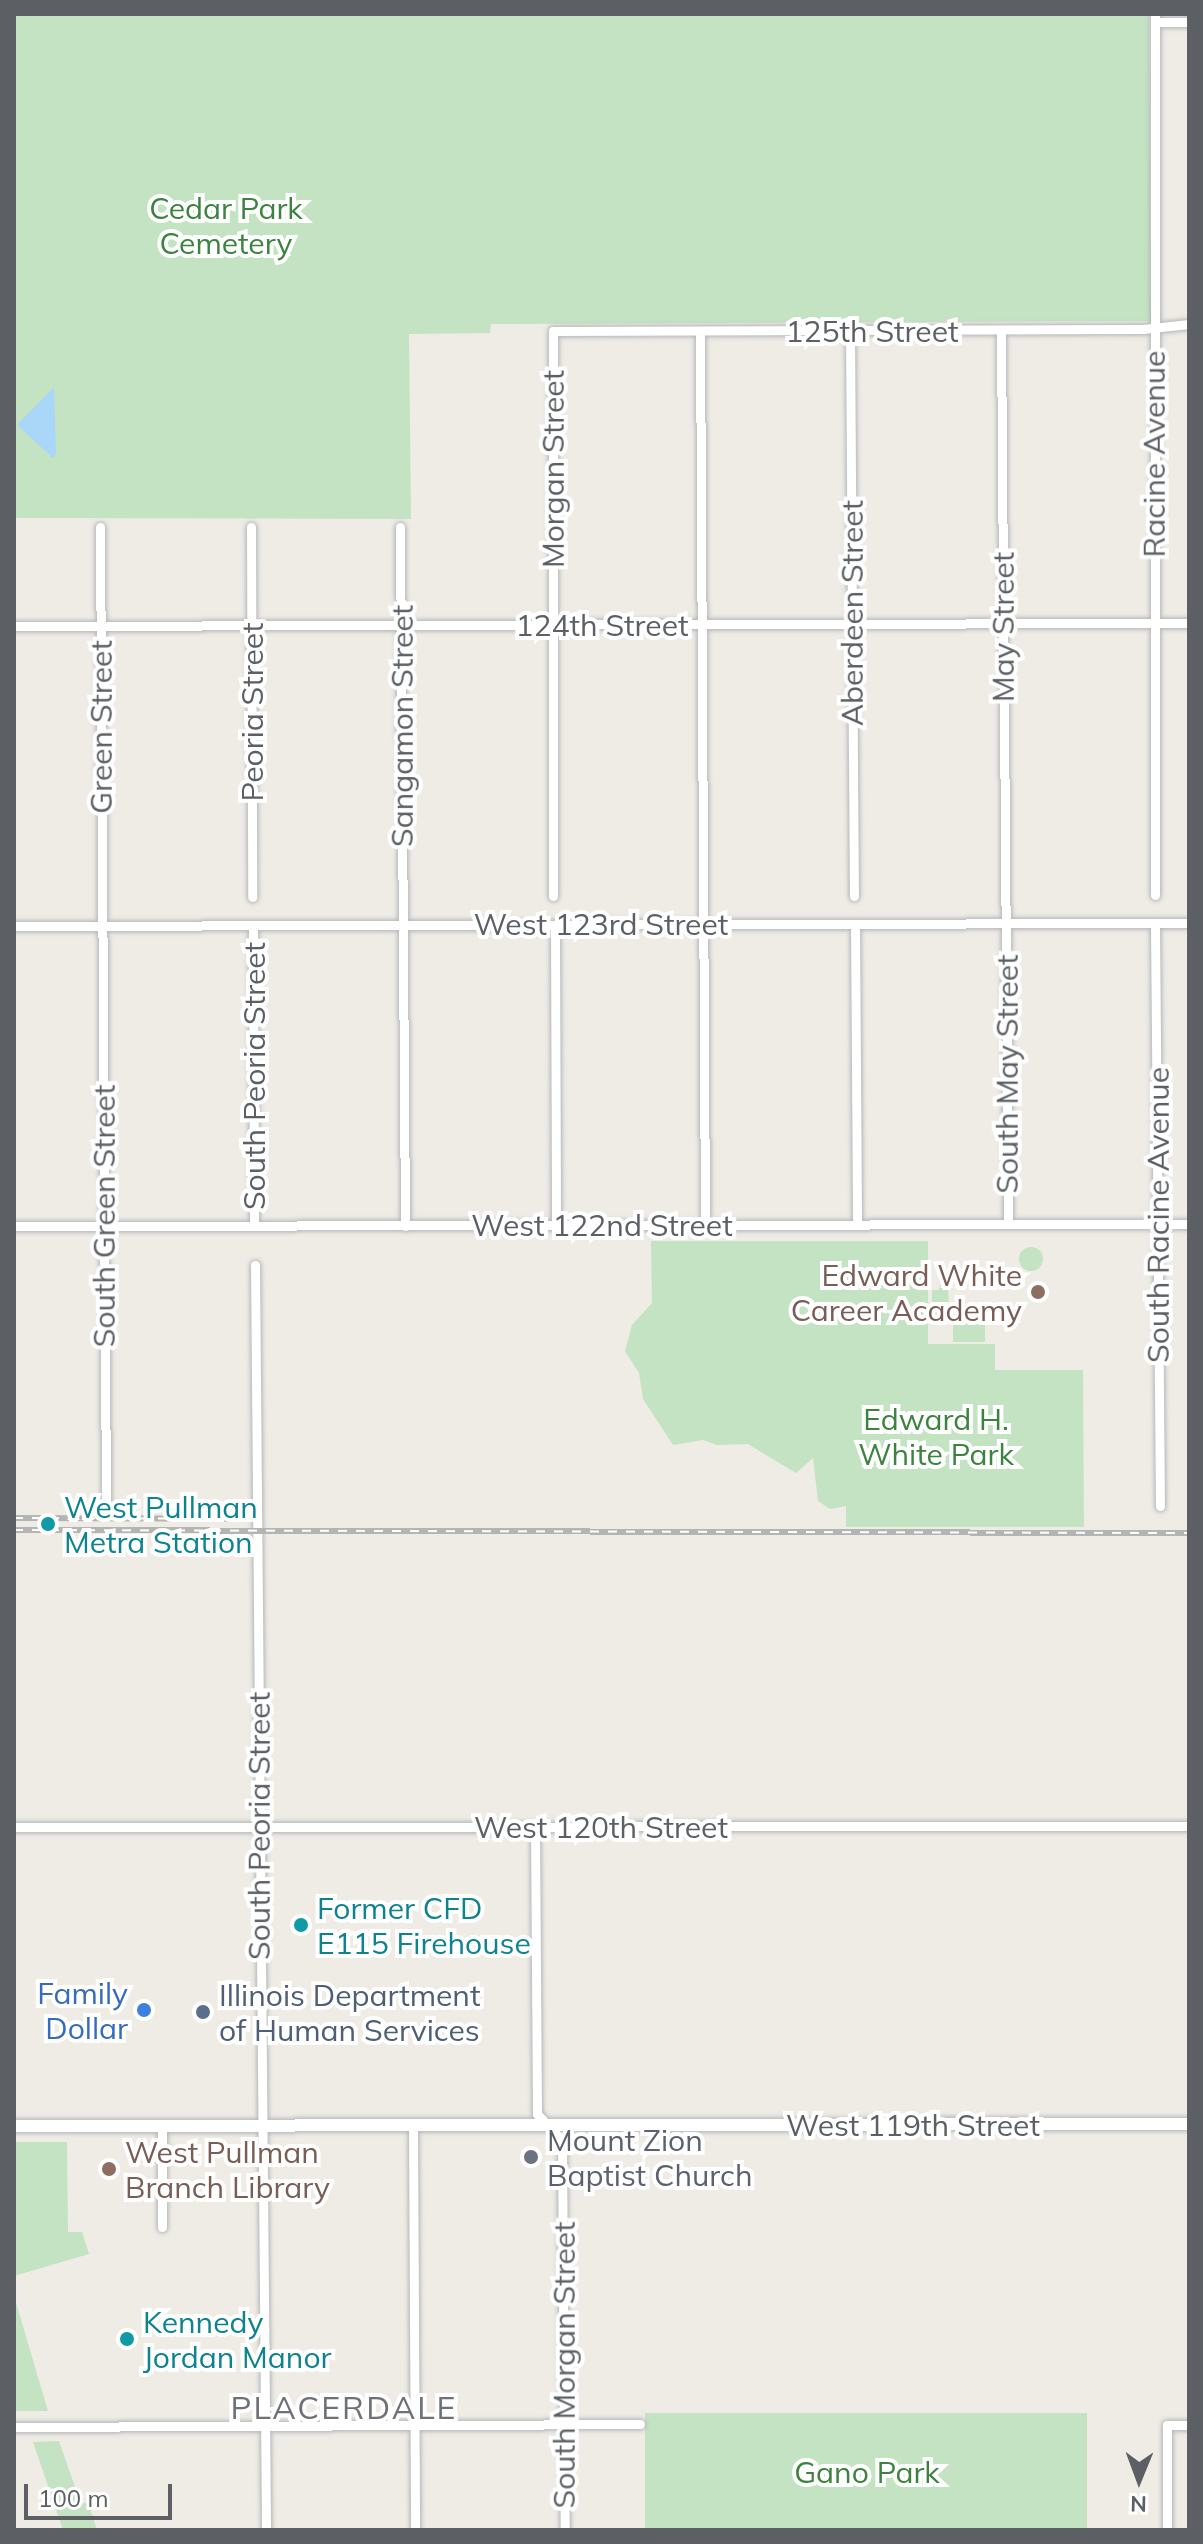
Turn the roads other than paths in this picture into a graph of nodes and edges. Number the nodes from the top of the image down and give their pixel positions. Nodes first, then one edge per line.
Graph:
1 (1156, 18) edge
2 (1189, 22) edge
3 (1189, 324) edge
4 (1157, 327) junction
5 (850, 330) junction
6 (553, 331) joint
7 (700, 331) junction
8 (1001, 331) junction
9 (100, 527) dead end
10 (251, 527) dead end
11 (400, 527) dead end
12 (1154, 623) junction
13 (1189, 623) edge
14 (853, 624) junction
15 (1003, 624) junction
16 (401, 625) junction
17 (552, 625) junction
18 (702, 625) junction
19 (14, 626) edge
20 (100, 626) junction
21 (252, 626) junction
22 (1155, 895) dead end
23 (553, 896) dead end
24 (854, 896) dead end
25 (252, 897) dead end
26 (1155, 923) junction
27 (1189, 923) edge
28 (705, 924) junction
29 (855, 924) junction
30 (1006, 924) junction
31 (403, 925) junction
32 (555, 925) junction
33 (14, 926) edge
34 (102, 926) junction
35 (253, 926) junction
36 (1008, 1224) junction
37 (1158, 1224) junction
38 (1189, 1224) edge
39 (556, 1225) junction
40 (705, 1225) junction
41 (857, 1225) junction
42 (14, 1226) edge
43 (103, 1226) junction
44 (254, 1226) junction
45 (405, 1226) junction
46 (255, 1265) dead end
47 (106, 1506) dead end
48 (1160, 1506) dead end
49 (1189, 1826) edge
50 (14, 1827) edge
51 (535, 1827) junction
52 (259, 1828) junction
53 (1189, 2124) edge
54 (413, 2125) junction
55 (549, 2125) junction
56 (14, 2126) edge
57 (162, 2126) junction
58 (260, 2126) junction
59 (162, 2227) dead end
60 (640, 2424) dead end
61 (415, 2425) junction
62 (564, 2425) junction
63 (1189, 2425) edge
64 (265, 2426) junction
65 (14, 2427) edge
66 (266, 2530) edge
67 (415, 2530) edge
68 (565, 2530) edge
69 (1167, 2530) edge

1 - 2 street
1 - 4 street, Racine Avenue
3 - 4 street, 125th Street
4 - 8 street, 125th Street
4 - 12 street, Racine Avenue
5 - 7 street, 125th Street
5 - 8 street, 125th Street
5 - 14 street, Aberdeen Street
6 - 7 street, 125th Street
6 - 17 street, Morgan Street
7 - 18 street
8 - 15 street, May Street
9 - 20 street, Green Street
10 - 21 street, Peoria Street
11 - 16 street, Sangamon Street
12 - 13 street, 124th Street
12 - 15 street, 124th Street
12 - 22 street, Racine Avenue
14 - 15 street, 124th Street
14 - 18 street, 124th Street
14 - 24 street, Aberdeen Street
15 - 30 street, May Street
16 - 17 street, 124th Street
16 - 21 street, 124th Street
16 - 31 street, Sangamon Street
17 - 18 street, 124th Street
17 - 23 street, Morgan Street
18 - 28 street
19 - 20 street, 124th Street
20 - 21 street, 124th Street
20 - 34 street, Green Street
21 - 25 street, Peoria Street
26 - 27 street, West 123rd Street
26 - 30 street, West 123rd Street
26 - 37 street, South Racine Avenue
28 - 29 street, West 123rd Street
28 - 32 street, West 123rd Street
28 - 40 street
29 - 30 street, West 123rd Street
29 - 41 street
30 - 36 street, South May Street
31 - 32 street, West 123rd Street
31 - 35 street, West 123rd Street
31 - 45 street, Sangamon Street
32 - 39 street
33 - 34 street, West 123rd Street
34 - 35 street, West 123rd Street
34 - 43 street, South Green Street
35 - 44 street, South Peoria Street
36 - 37 street, West 122nd Street
36 - 41 street, West 122nd Street
37 - 38 street, West 122nd Street
37 - 48 street, South Racine Avenue
39 - 40 street, West 122nd Street
39 - 45 street, West 122nd Street
40 - 41 street, West 122nd Street
42 - 43 street, West 122nd Street
43 - 44 street, West 122nd Street
43 - 47 street, South Green Street
44 - 45 street, West 122nd Street
46 - 52 street, South Peoria Street
49 - 51 street, West 120th Street
50 - 52 street, West 120th Street
51 - 52 street, West 120th Street
51 - 55 street, South Morgan Street
52 - 58 street, South Peoria Street
53 - 55 street, West 119th Street
54 - 55 street, West 119th Street
54 - 58 street, West 119th Street
54 - 61 street
55 - 62 street, South Morgan Street
56 - 57 street, West 119th Street
57 - 58 street, West 119th Street
57 - 59 street
58 - 64 street, South Peoria Street
60 - 62 street
61 - 62 street
61 - 64 street
61 - 67 street
62 - 68 street, South Morgan Street
63 - 69 street
64 - 65 street
64 - 66 street, South Peoria Street

